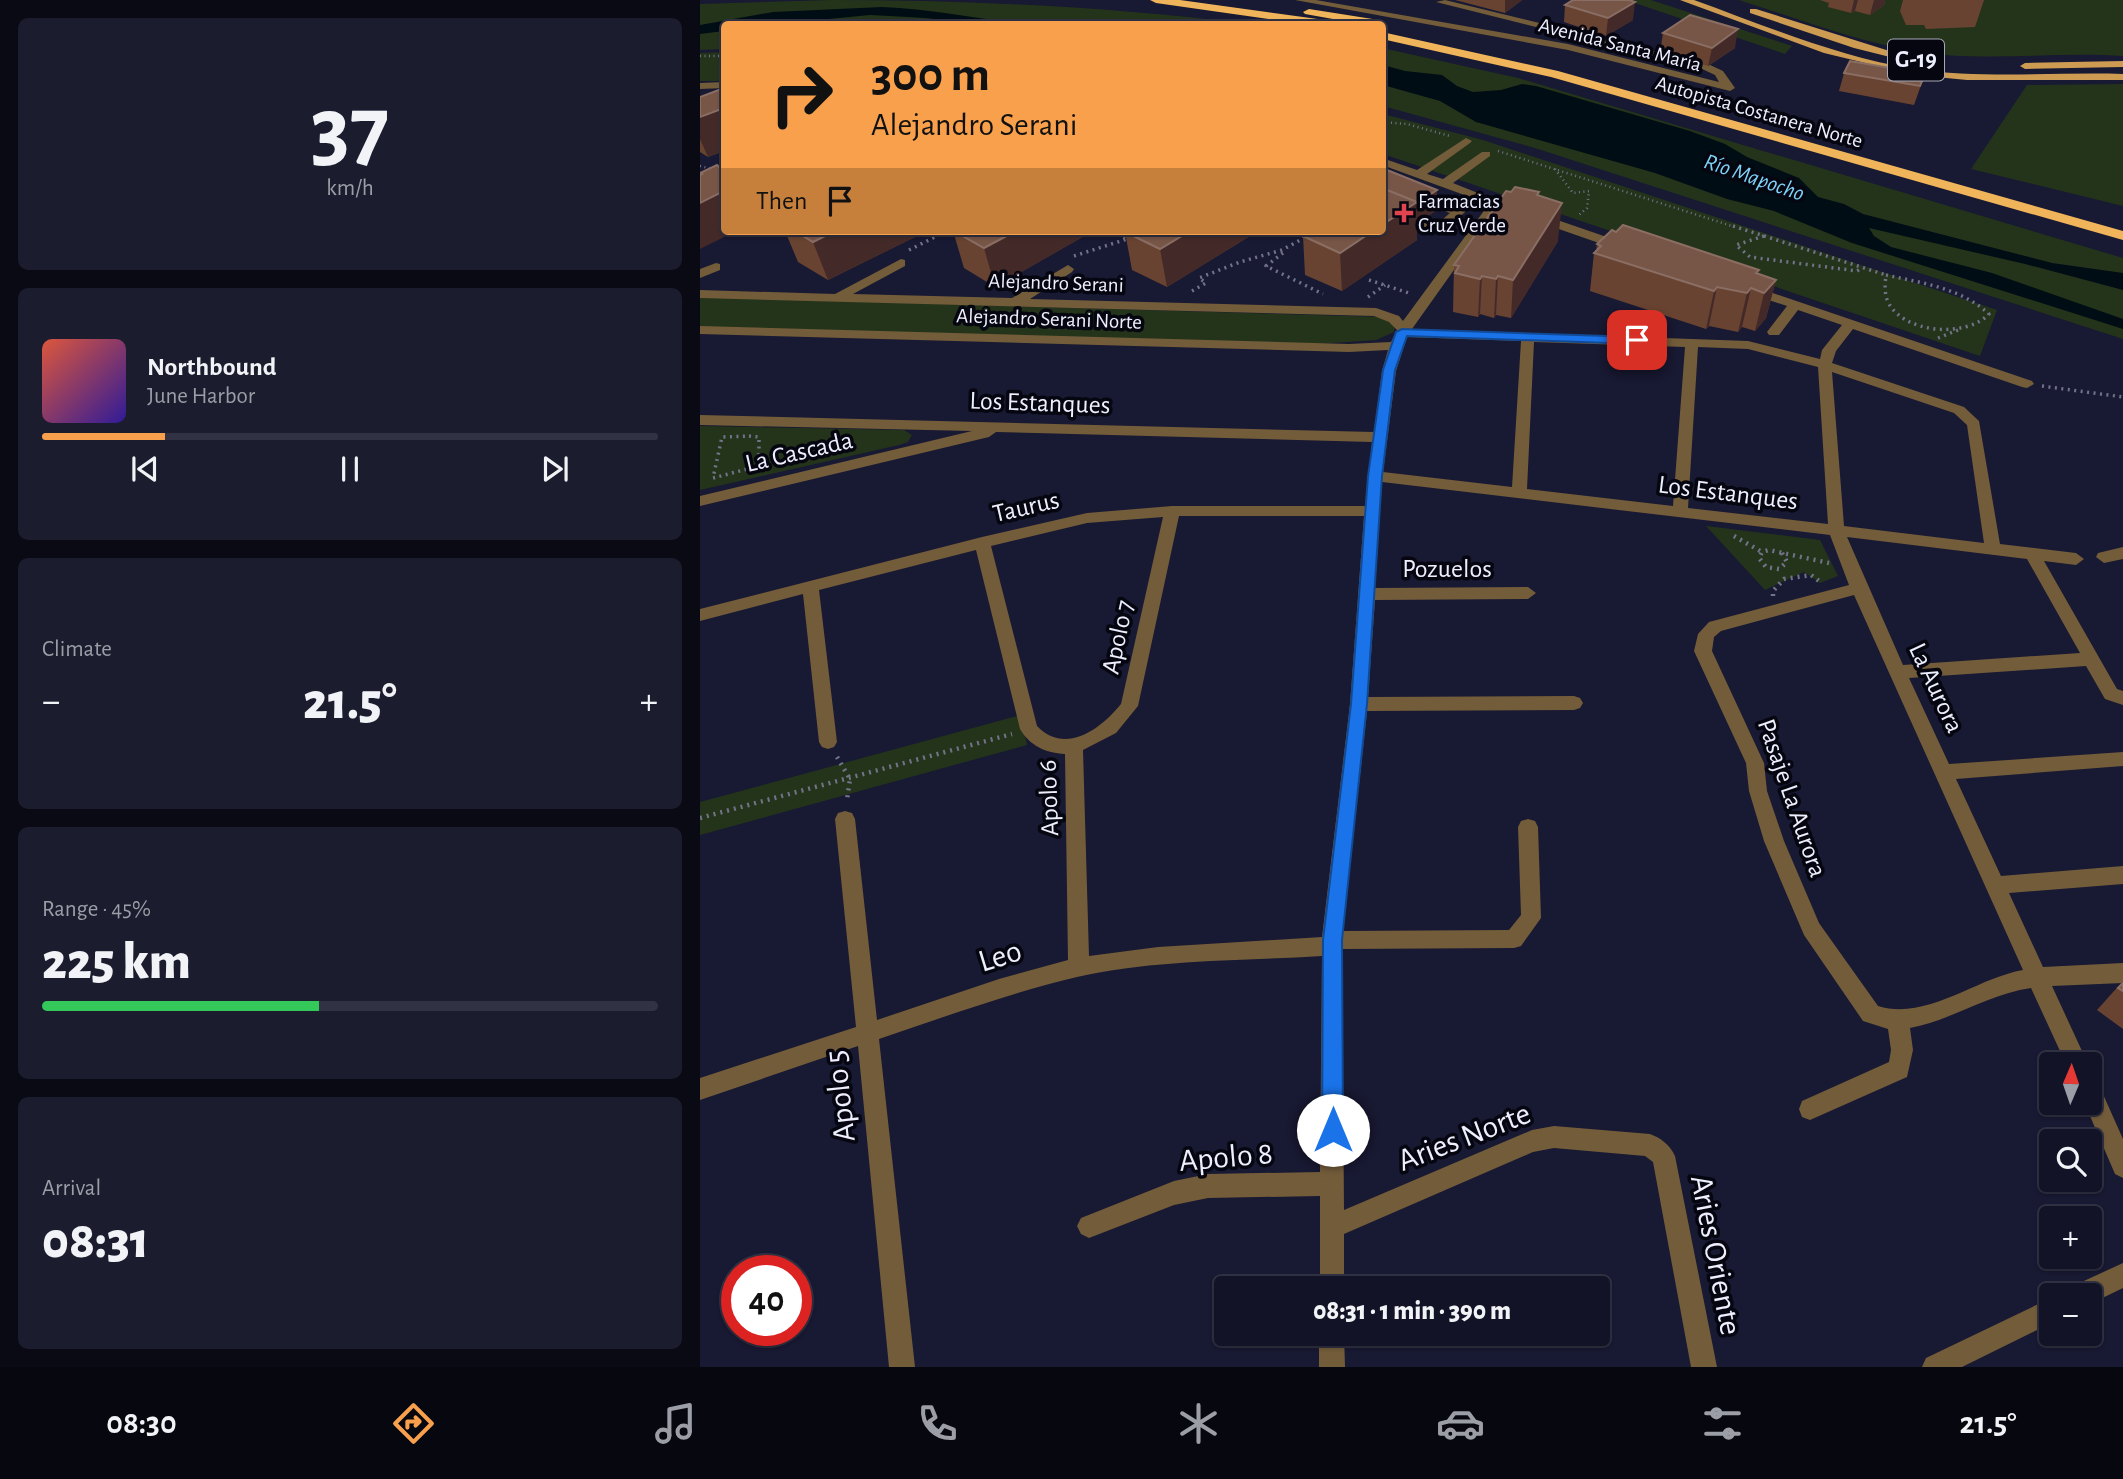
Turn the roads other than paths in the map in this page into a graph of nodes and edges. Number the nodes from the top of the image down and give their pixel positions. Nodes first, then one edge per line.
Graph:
1 (1156, 0) edge
2 (1234, 0) edge
3 (1300, 0) edge
4 (1685, 0) edge
5 (1717, 0) edge
6 (1441, 2) dead end
7 (1304, 21) edge
8 (1357, 21) edge
9 (1386, 26) edge
10 (1386, 36) edge
11 (2123, 64) edge
12 (2123, 77) edge
13 (721, 85) edge
14 (700, 86) edge
15 (1466, 141) road end
16 (1486, 154) dead end
17 (1386, 162) edge
18 (1419, 174) junction
19 (1444, 184) junction
20 (1398, 192) edge
21 (1496, 203) junction
22 (1450, 219) junction
23 (1419, 222) edge
24 (2123, 222) edge
25 (1478, 228) junction
26 (2123, 236) edge
27 (1624, 250) edge
28 (901, 263) dead end
29 (1066, 264) road end
30 (716, 267) dead end
31 (700, 274) edge
32 (1732, 284) edge
33 (700, 294) edge
34 (837, 298) junction
35 (1424, 300) junction
36 (1014, 303) junction
37 (1795, 305) junction
38 (1376, 312) junction
39 (1850, 324) junction
40 (700, 331) edge
41 (1774, 332) dead end
42 (1401, 336) junction
43 (1528, 336) junction
44 (1692, 342) junction
45 (1825, 365) junction
46 (2027, 384) road end
47 (700, 420) edge
48 (921, 424) junction
49 (1012, 426) junction
50 (1379, 437) junction
51 (909, 452) junction
52 (1375, 476) junction
53 (1519, 493) junction
54 (700, 501) edge
55 (1172, 511) junction
56 (1372, 511) junction
57 (1681, 512) junction
58 (1836, 530) junction
59 (982, 542) junction
60 (1993, 549) junction
61 (2032, 553) junction
62 (2123, 553) edge
63 (2105, 557) dead end
64 (2076, 559) dead end
65 (810, 587) junction
66 (1859, 588) junction
67 (1528, 593) dead end
68 (1367, 594) junction
69 (700, 615) edge
70 (2091, 659) junction
71 (1898, 672) junction
72 (2123, 698) edge
73 (1574, 703) dead end
74 (1359, 704) junction
75 (828, 743) road end
76 (1074, 745) junction
77 (2123, 759) edge
78 (1944, 772) junction
79 (845, 818) road end
80 (1528, 827) dead end
81 (2123, 875) edge
82 (1997, 885) junction
83 (1332, 943) junction
84 (1079, 967) junction
85 (2123, 973) edge
86 (2039, 978) junction
87 (1898, 1021) junction
88 (865, 1034) junction
89 (2072, 1052) edge
90 (700, 1089) edge
91 (1810, 1109) dead end
92 (2101, 1115) edge
93 (1663, 1156) joint
94 (2123, 1166) edge
95 (1332, 1184) junction
96 (1089, 1226) dead end
97 (1332, 1227) junction
98 (2123, 1275) edge
99 (1332, 1276) edge
100 (2102, 1285) edge
101 (2039, 1316) edge
102 (1332, 1346) edge
103 (902, 1367) edge
104 (1332, 1367) edge
105 (1704, 1367) edge
106 (1935, 1367) edge

1 - 7 highway
2 - 8 highway, Autopista Costanera Norte
3 - 6 street, Avenida Santa María
4 - 12 main road, G-19
5 - 11 main road, G-19
9 - 24 highway, Autopista Costanera Norte
10 - 26 highway, Autopista Costanera Norte
13 - 14 street
15 - 18 street
16 - 19 street
17 - 18 street
18 - 19 street
19 - 21 street
20 - 22 street
21 - 25 street
21 - 27 street
22 - 23 street
22 - 25 street
25 - 35 street
28 - 34 street
29 - 36 street
30 - 31 street
32 - 37 street
33 - 34 street, Alejandro Serani
34 - 36 street, Alejandro Serani
35 - 38 street, Alejandro Serani
35 - 42 street
36 - 38 street, Alejandro Serani
37 - 39 street
37 - 41 street
38 - 42 street
39 - 45 street
39 - 46 street
40 - 42 street, Alejandro Serani Norte
42 - 43 street
42 - 50 street
43 - 44 street
43 - 53 street
44 - 45 street
44 - 57 street
45 - 58 street, La Aurora
45 - 60 street
47 - 48 street, Los Estanques
48 - 49 street, Los Estanques
48 - 51 street
49 - 50 street, Los Estanques
49 - 51 street, La Cascada
50 - 52 street
51 - 54 street, La Cascada
52 - 53 street, Los Estanques
52 - 56 street
53 - 57 street, Los Estanques
55 - 56 street, Taurus
55 - 59 street, Taurus
55 - 76 street, Apolo 7
56 - 68 street
57 - 58 street, Los Estanques
58 - 60 street, Los Estanques
58 - 66 street, La Aurora
59 - 65 street, Taurus
59 - 76 street, Apolo 6
60 - 61 street, Los Estanques
61 - 64 street, Los Estanques
61 - 70 street
62 - 63 street
65 - 69 street, Taurus
65 - 75 street
66 - 71 street, La Aurora
66 - 87 street, Pasaje La Aurora
67 - 68 street, Pozuelos
68 - 74 street
70 - 71 street
70 - 72 street
71 - 78 street, La Aurora
73 - 74 street
74 - 83 street
76 - 84 street, Apolo 6
77 - 78 street
78 - 82 street, La Aurora
79 - 88 street, Apolo 5
80 - 83 street, Leo
81 - 82 street
82 - 86 street, La Aurora
83 - 84 street, Leo
83 - 95 street
84 - 88 street, Leo
85 - 86 street
86 - 87 street
86 - 89 street, La Aurora
87 - 91 street
88 - 90 street, Leo
88 - 103 street, Apolo 5
92 - 94 street
93 - 97 street, Aries Norte
93 - 105 street, Aries Oriente
95 - 96 street, Apolo 8
95 - 97 street
97 - 99 street
98 - 100 street
101 - 106 street
102 - 104 street

